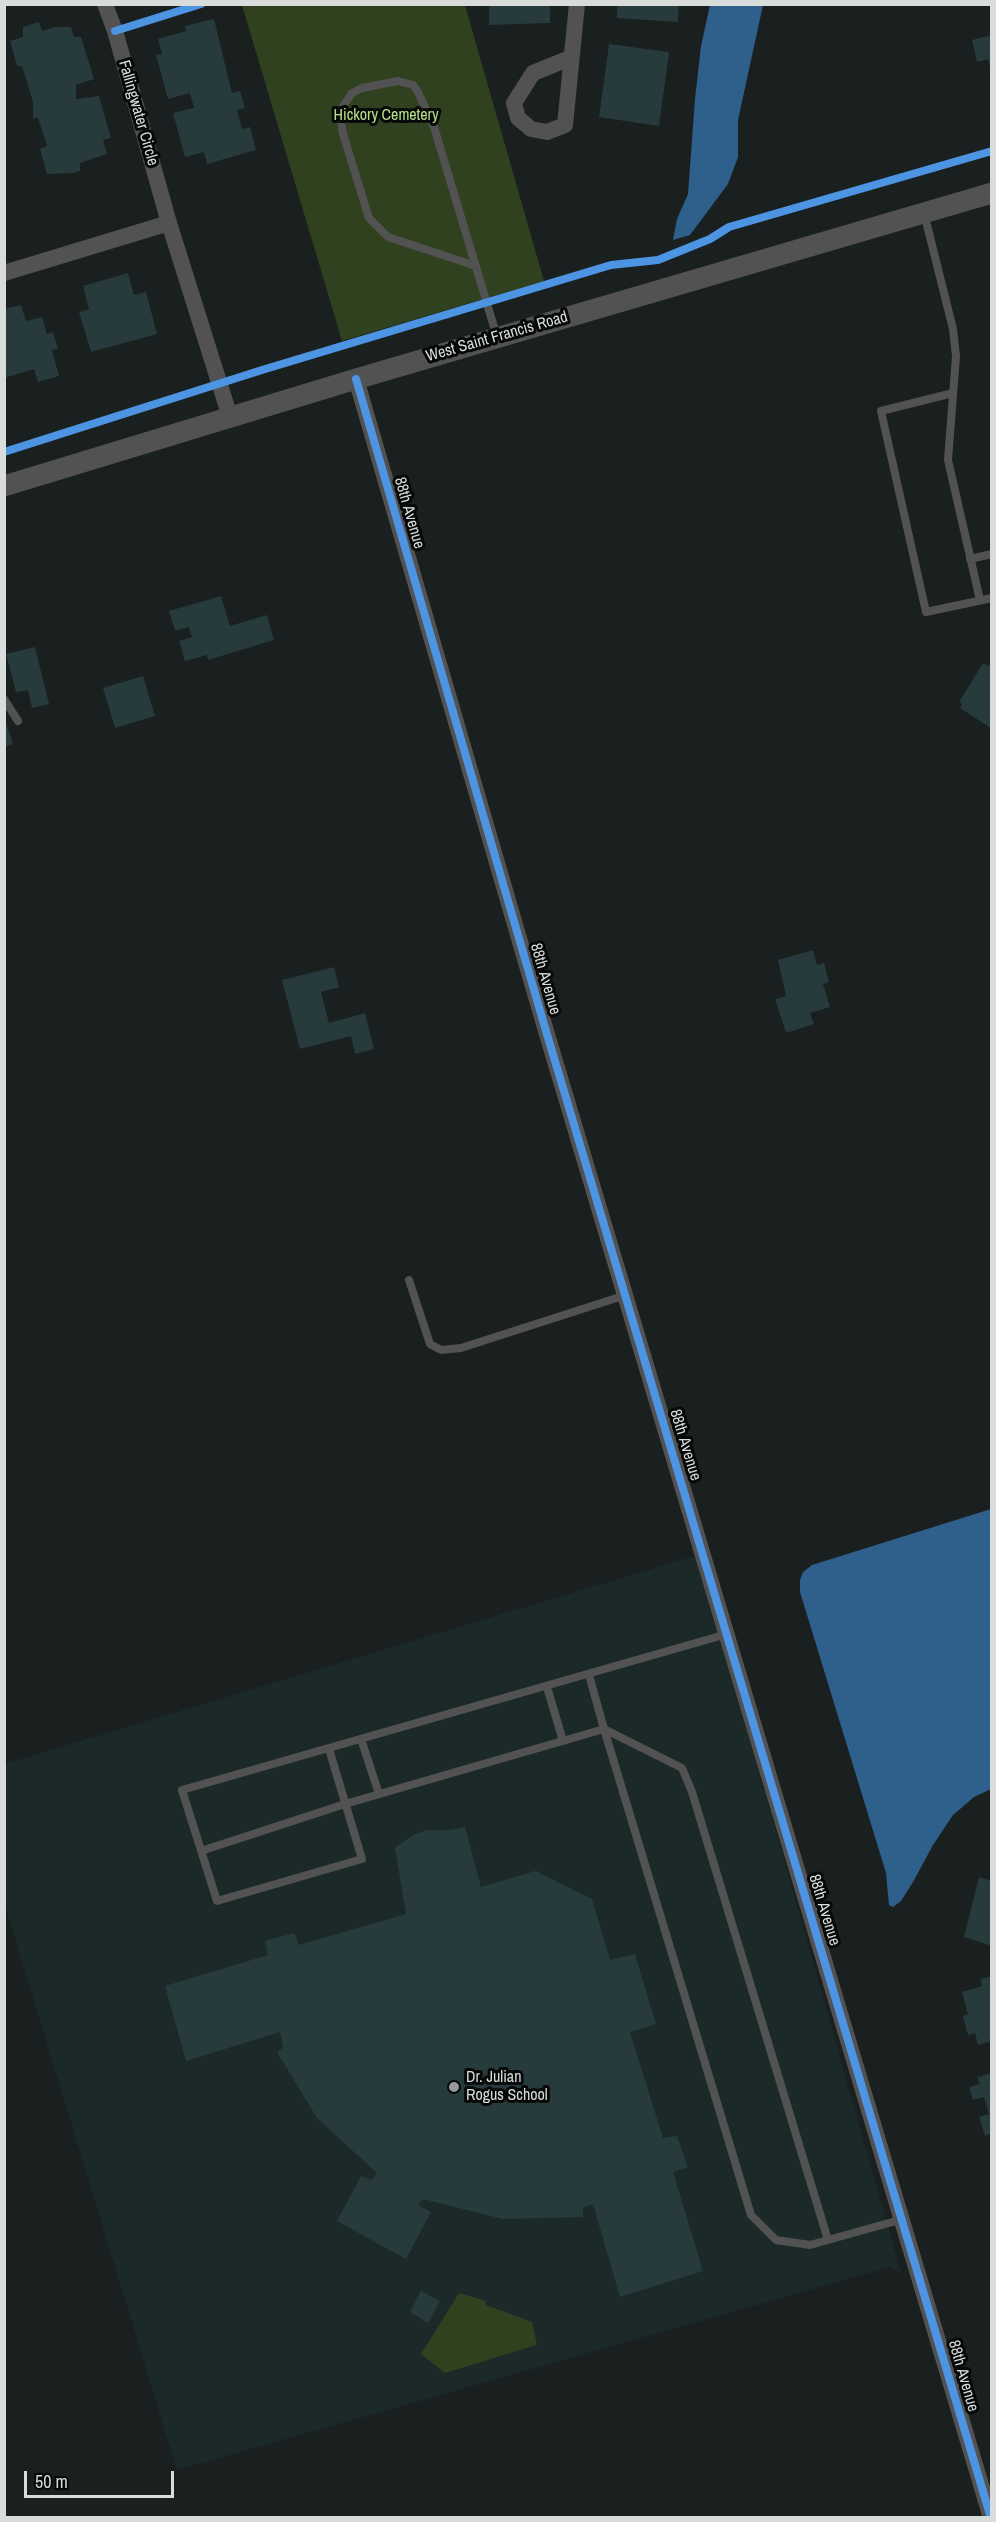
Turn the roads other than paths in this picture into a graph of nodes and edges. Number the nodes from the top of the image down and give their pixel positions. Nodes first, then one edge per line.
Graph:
1 (105, 4) edge
2 (577, 4) edge
3 (570, 58) junction
4 (992, 193) edge
5 (924, 212) junction
6 (169, 223) junction
7 (476, 266) junction
8 (4, 273) edge
9 (497, 337) junction
10 (356, 379) junction
11 (953, 393) junction
12 (230, 417) junction
13 (4, 486) edge
14 (992, 554) edge
15 (970, 559) junction
16 (992, 598) edge
17 (980, 600) junction
18 (4, 699) edge
19 (18, 721) dead end
20 (409, 1280) dead end
21 (626, 1295) junction
22 (728, 1634) junction
23 (589, 1675) junction
24 (547, 1687) junction
25 (604, 1729) junction
26 (361, 1739) junction
27 (563, 1741) junction
28 (329, 1749) junction
29 (379, 1794) junction
30 (345, 1804) junction
31 (201, 1851) junction
32 (903, 2219) junction
33 (828, 2240) junction
34 (991, 2517) edge

1 - 6 street, Fallingwater Circle
2 - 3 street
3 - 3 street
4 - 5 street, West Saint Francis Road
5 - 9 street, West Saint Francis Road
5 - 11 lane
6 - 8 street
6 - 12 street, Fallingwater Circle
7 - 7 lane
7 - 9 lane
9 - 10 street, West Saint Francis Road
10 - 12 street, West Saint Francis Road
10 - 21 street, 88th Avenue
11 - 15 lane
11 - 17 lane
12 - 13 street, West Saint Francis Road
14 - 15 lane
15 - 17 lane
16 - 17 lane
18 - 19 lane
20 - 21 lane
21 - 22 street, 88th Avenue
22 - 23 lane
22 - 32 street, 88th Avenue
23 - 24 lane
23 - 25 lane
24 - 26 lane
24 - 27 lane
25 - 27 lane
25 - 33 lane
25 - 33 lane
26 - 28 lane
26 - 29 lane
27 - 29 lane
28 - 30 lane
28 - 31 lane
29 - 30 lane
30 - 31 lane
30 - 31 lane
32 - 33 lane
32 - 34 street, 88th Avenue

